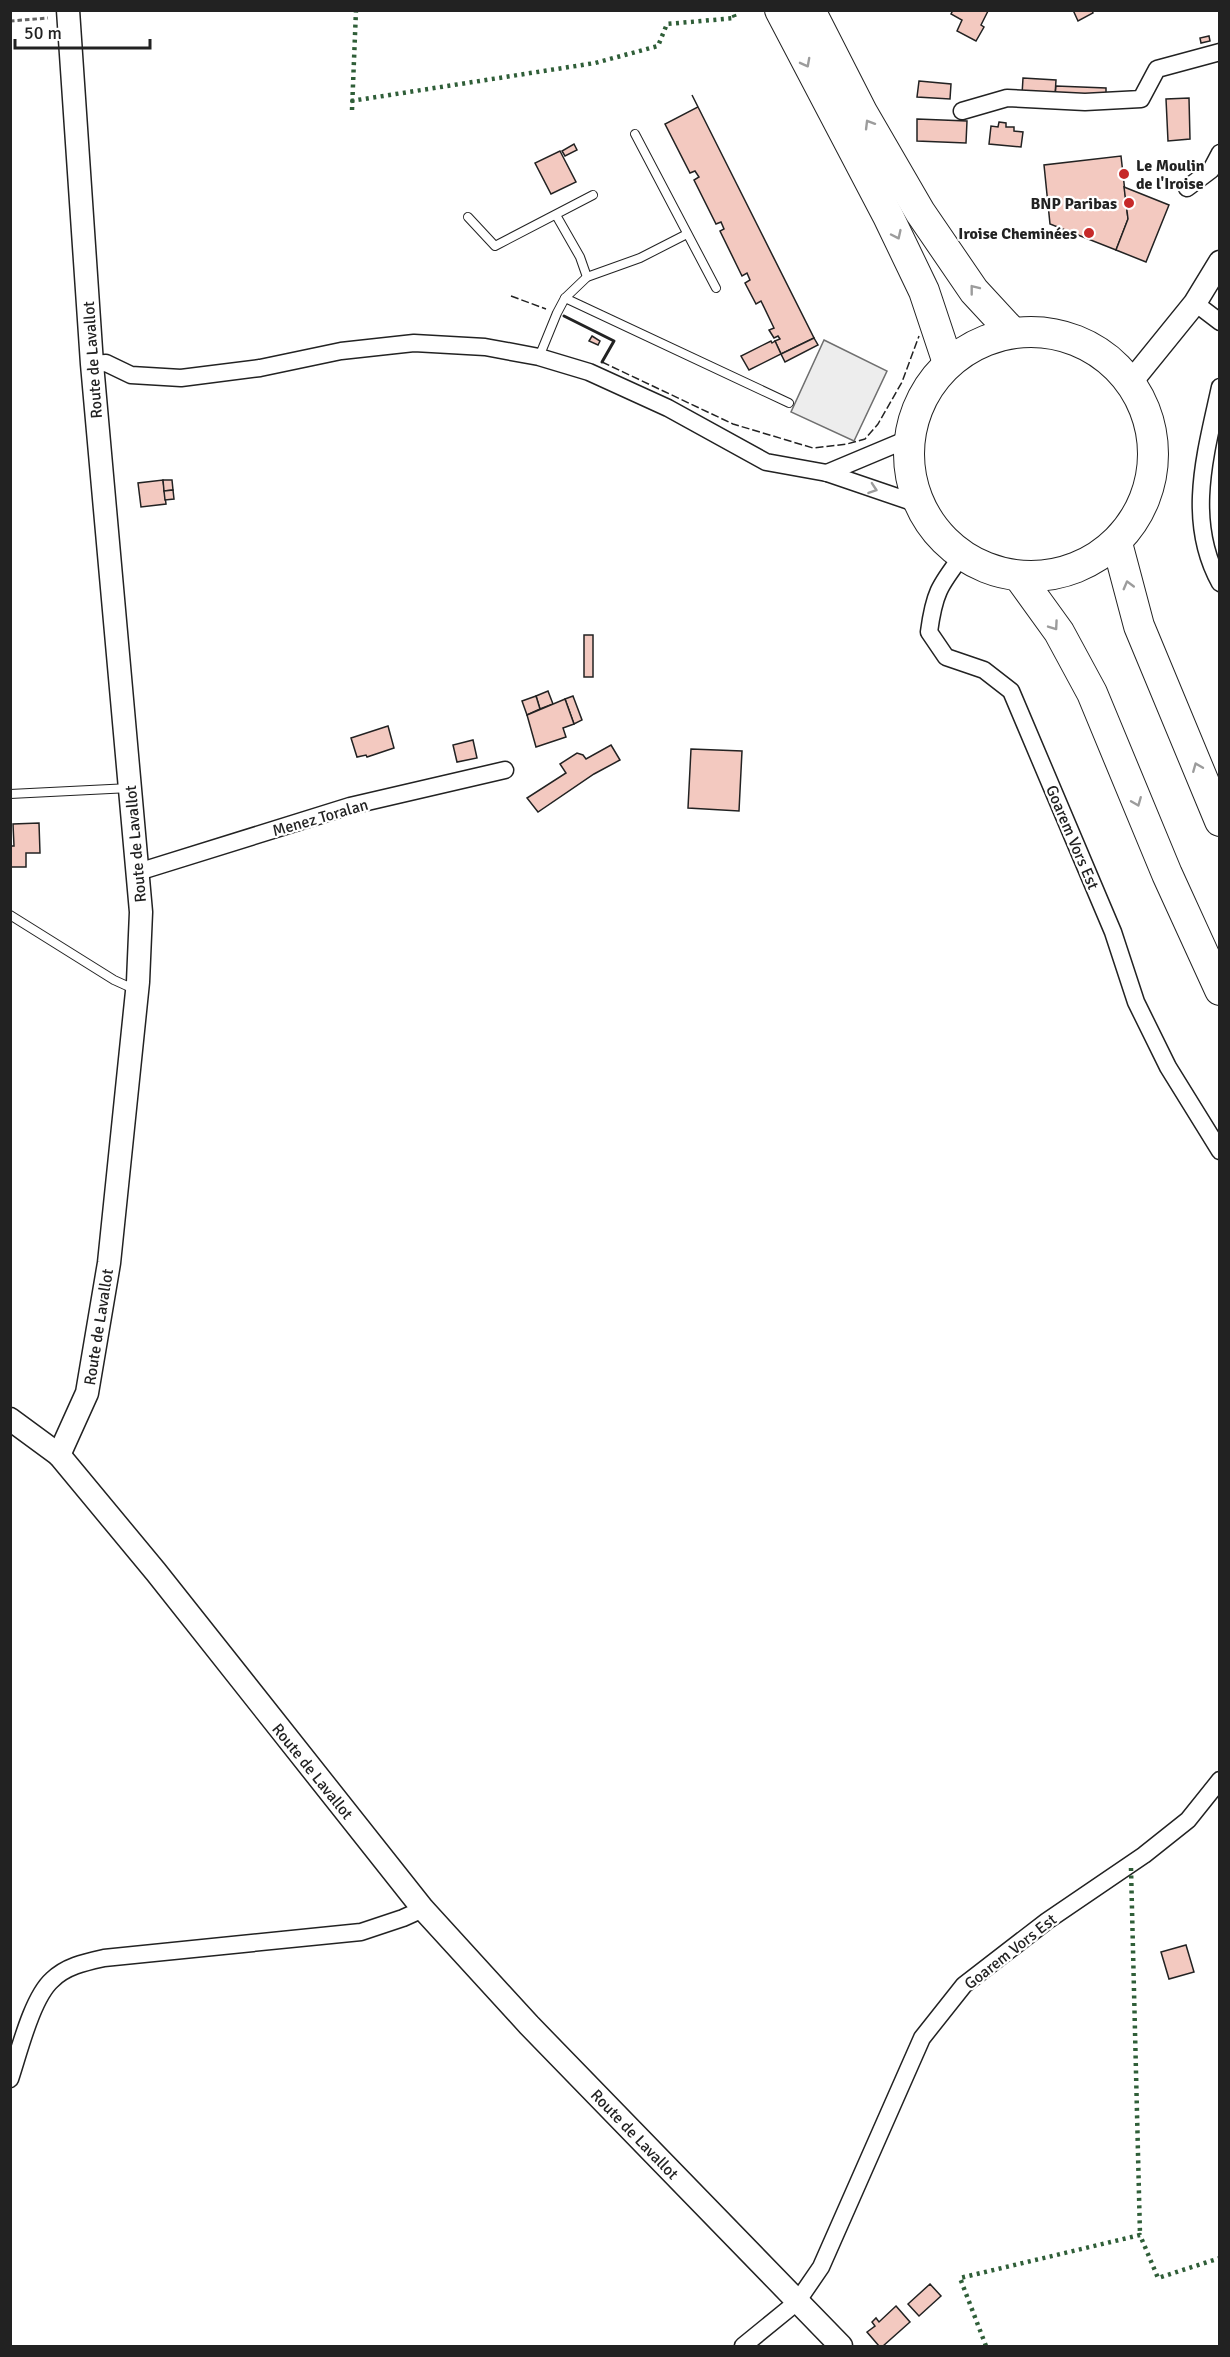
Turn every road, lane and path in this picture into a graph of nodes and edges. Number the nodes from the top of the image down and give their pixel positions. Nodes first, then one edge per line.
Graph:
1 (780, 10) edge
2 (810, 10) edge
3 (68, 18) edge
4 (10, 21) edge
5 (1220, 52) edge
6 (962, 111) dead end
7 (635, 134) dead end
8 (1220, 153) edge
9 (1187, 188) dead end
10 (593, 195) dead end
11 (556, 215) junction
12 (468, 217) dead end
13 (687, 234) junction
14 (1220, 262) edge
15 (586, 277) junction
16 (716, 288) dead end
17 (565, 298) junction
18 (1195, 303) junction
19 (1220, 322) edge
20 (1012, 332) junction
21 (539, 357) junction
22 (948, 363) junction
23 (92, 364) junction
24 (1131, 382) junction
25 (1220, 387) edge
26 (789, 403) dead end
27 (908, 439) junction
28 (827, 473) junction
29 (918, 504) junction
30 (1117, 543) junction
31 (963, 556) junction
32 (1020, 578) junction
33 (1220, 583) edge
34 (505, 770) dead end
35 (130, 788) junction
36 (10, 794) edge
37 (1220, 821) edge
38 (138, 872) junction
39 (10, 915) edge
40 (137, 990) junction
41 (1220, 990) edge
42 (1220, 1151) edge
43 (10, 1419) edge
44 (59, 1455) junction
45 (1220, 1780) edge
46 (423, 1909) junction
47 (10, 2079) edge
48 (797, 2302) junction
49 (743, 2346) edge
50 (841, 2346) edge

1 -> 22 highway
20 -> 2 highway
3 - 4 path
3 - 23 street, Route de Lavallot
5 - 6 street
7 - 13 lane
8 - 9 street
10 - 11 lane
11 - 12 lane
11 - 15 lane
13 - 15 lane
13 - 16 lane
14 - 18 street
15 - 17 lane
17 - 21 lane
17 - 26 lane
18 - 19 street
18 - 24 street
20 - 22 highway
20 - 24 highway
21 - 23 street
21 - 28 street
22 - 27 highway
23 - 35 street, Route de Lavallot
24 - 30 highway
25 - 33 street
27 - 28 street
27 - 29 highway
28 -> 29 street
29 - 31 highway
30 - 32 highway
37 -> 30 highway
31 - 32 highway
31 - 42 street, Goarem Vors Est
32 -> 41 highway
34 - 38 street, Menez Toralan
35 - 36 lane
35 - 38 street, Route de Lavallot
38 - 40 street, Route de Lavallot
39 - 40 lane
40 - 44 street, Route de Lavallot
43 - 44 street
44 - 46 street, Route de Lavallot
45 - 48 street, Goarem Vors Est
46 - 47 street
46 - 48 street, Route de Lavallot
48 - 49 street, Goarem Vors Est
48 - 50 street, Route de Lavallot

